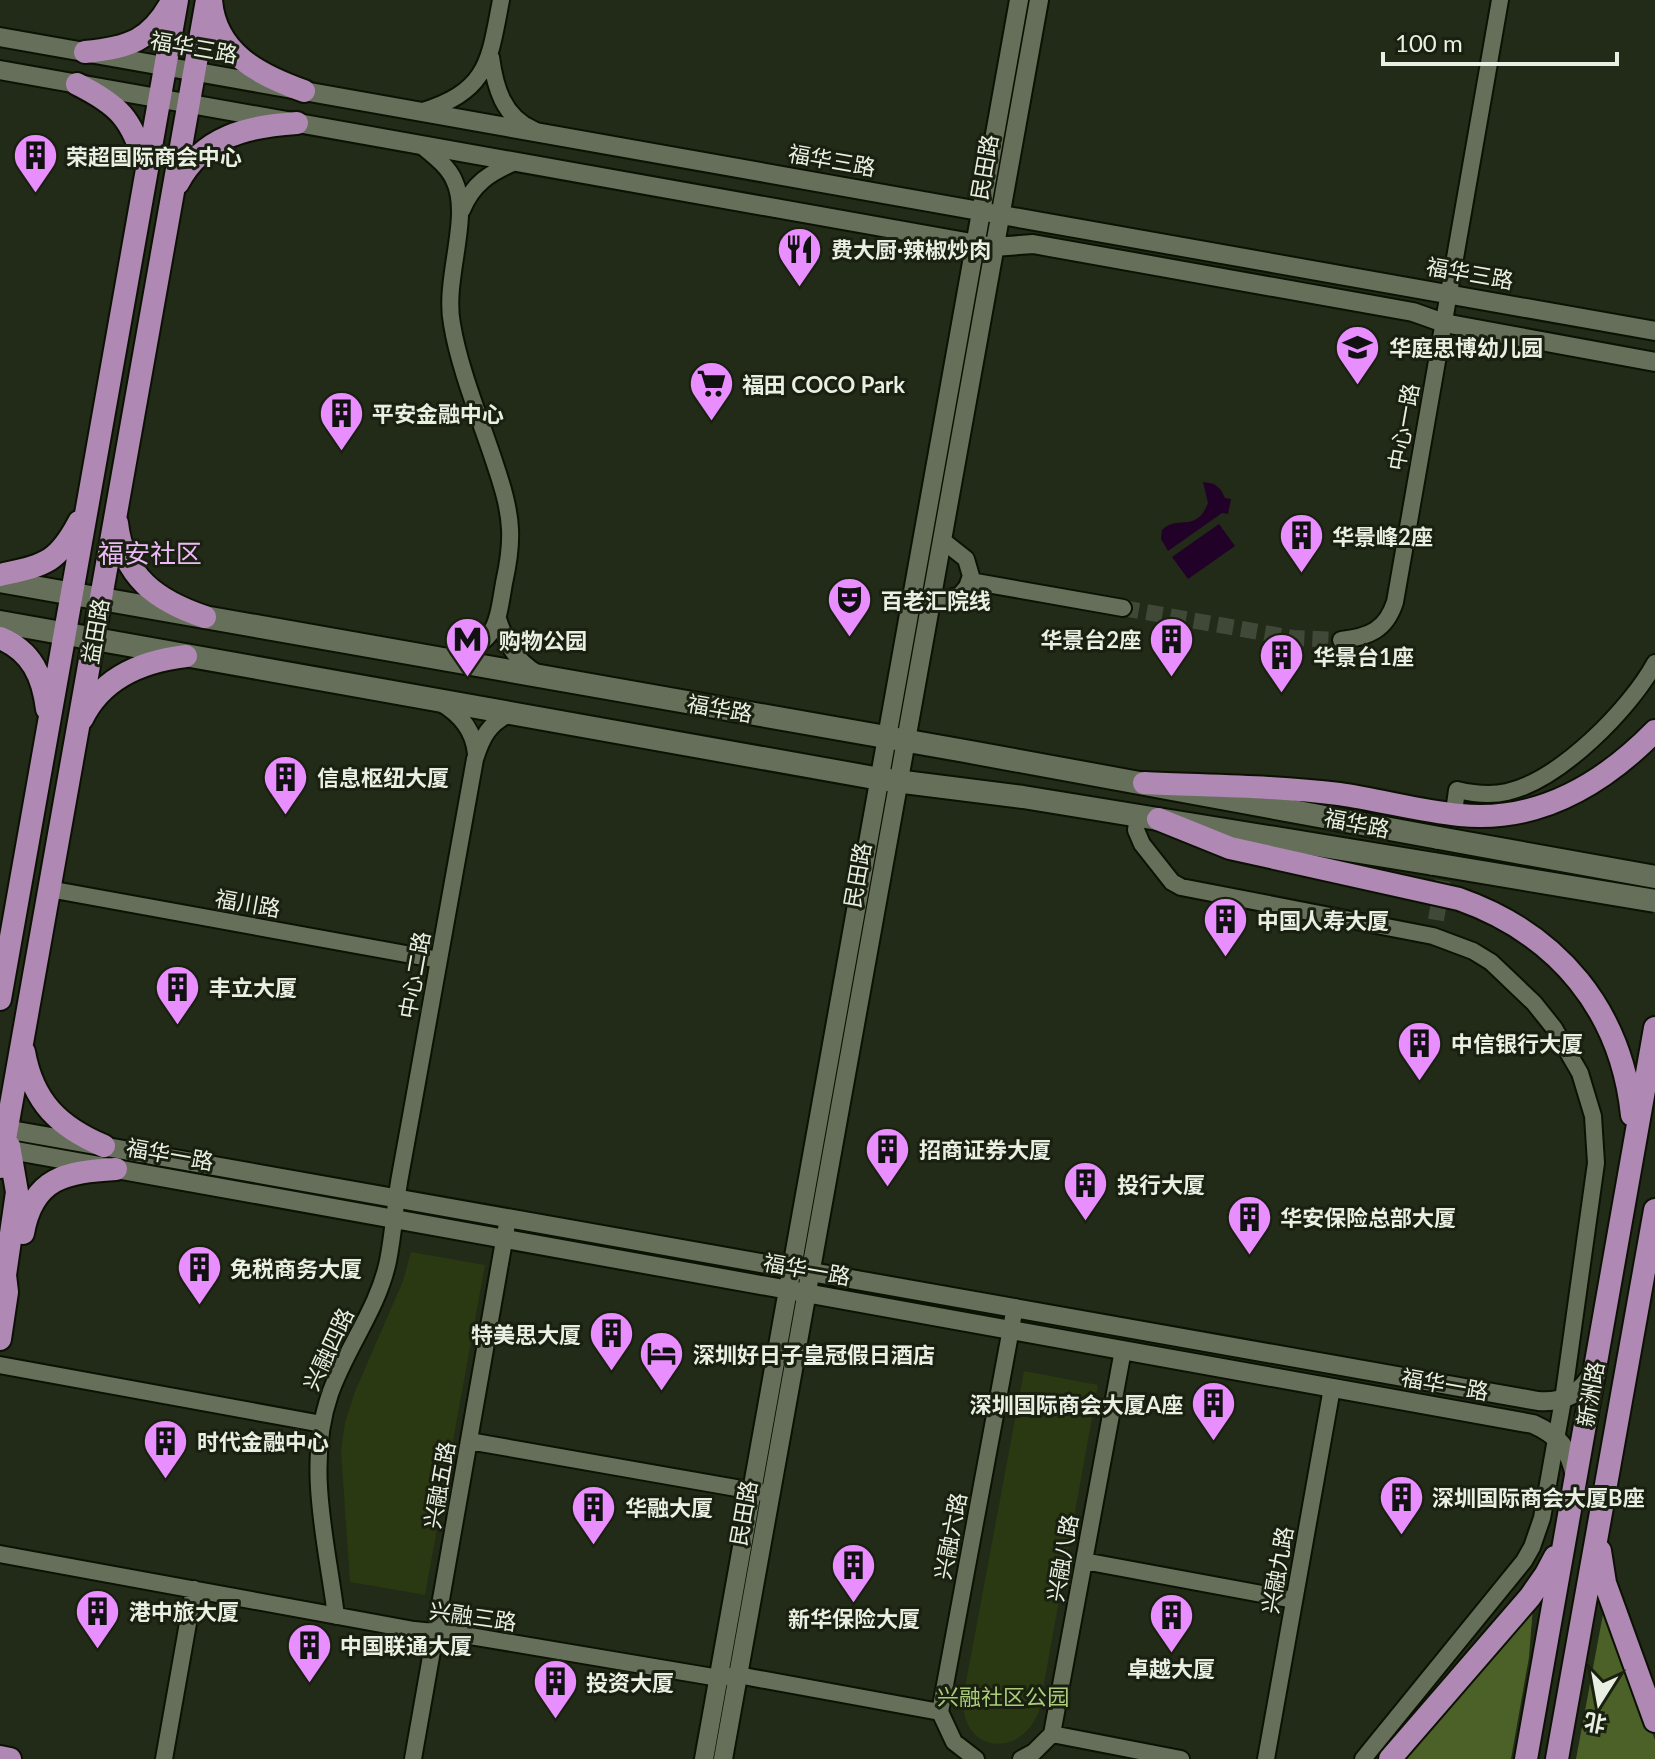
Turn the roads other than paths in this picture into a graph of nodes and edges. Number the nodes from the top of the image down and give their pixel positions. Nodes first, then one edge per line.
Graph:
1 (174, 0) edge
2 (209, 0) edge
3 (501, 0) edge
4 (1019, 0) edge
5 (1039, 0) edge
6 (1500, 0) edge
7 (0, 37) edge
8 (85, 52) junction
9 (491, 57) junction
10 (165, 67) junction
11 (0, 70) edge
12 (194, 72) junction
13 (77, 84) junction
14 (304, 91) junction
15 (159, 99) junction
16 (188, 104) junction
17 (420, 112) junction
18 (297, 123) junction
19 (539, 133) junction
20 (421, 145) junction
21 (515, 162) junction
22 (147, 171) junction
23 (172, 195) junction
24 (981, 211) junction
25 (460, 215) junction
26 (1000, 215) junction
27 (975, 243) junction
28 (994, 247) junction
29 (1449, 294) junction
30 (1444, 323) junction
31 (1655, 331) edge
32 (1653, 362) edge
33 (88, 504) junction
34 (117, 509) junction
35 (942, 540) junction
36 (0, 578) edge
37 (970, 581) junction
38 (72, 594) junction
39 (101, 599) junction
40 (930, 604) junction
41 (1123, 608) tunnel mouth
42 (205, 617) junction
43 (498, 619) junction
44 (0, 622) edge
45 (65, 634) junction
46 (0, 638) edge
47 (94, 639) junction
48 (1341, 640) tunnel mouth
49 (186, 656) junction
50 (445, 659) junction
51 (1655, 663) edge
52 (543, 677) junction
53 (431, 699) junction
54 (511, 713) junction
55 (49, 726) junction
56 (78, 727) junction
57 (1655, 731) edge
58 (896, 739) junction
59 (475, 759) junction
60 (889, 780) junction
61 (1144, 783) junction
62 (1455, 805) dead end
63 (1148, 817) junction
64 (1655, 877) edge
65 (49, 889) junction
66 (1655, 901) edge
67 (439, 960) junction
68 (0, 999) edge
69 (1655, 1028) edge
70 (22, 1041) junction
71 (3, 1145) edge
72 (104, 1146) junction
73 (1632, 1156) junction
74 (116, 1169) junction
75 (396, 1198) junction
76 (1655, 1210) edge
77 (508, 1218) junction
78 (395, 1219) junction
79 (505, 1239) junction
80 (801, 1269) junction
81 (2, 1279) edge
82 (798, 1292) junction
83 (1015, 1307) junction
84 (1011, 1330) junction
85 (0, 1339) edge
86 (1123, 1350) junction
87 (0, 1365) edge
88 (1594, 1371) junction
89 (1332, 1388) junction
90 (1563, 1400) junction
91 (322, 1424) junction
92 (1556, 1437) junction
93 (469, 1441) junction
94 (1575, 1479) junction
95 (762, 1492) junction
96 (1567, 1526) junction
97 (1598, 1531) junction
98 (0, 1554) edge
99 (1084, 1561) junction
100 (194, 1589) junction
101 (1294, 1600) junction
102 (336, 1616) junction
103 (436, 1632) junction
104 (728, 1677) junction
105 (940, 1712) junction
106 (1655, 1721) edge
107 (1052, 1734) junction
108 (0, 1757) edge
109 (10, 1759) edge
110 (164, 1759) edge
111 (413, 1759) edge
112 (704, 1759) edge
113 (723, 1759) edge
114 (976, 1759) edge
115 (1021, 1759) edge
116 (1181, 1759) edge
117 (1266, 1759) edge
118 (1363, 1759) edge
119 (1390, 1759) edge
120 (1526, 1759) edge
121 (1557, 1759) edge

1 - 8 main road
1 - 10 main road, 益田路
2 - 12 main road, 益田路
2 - 14 main road
3 - 9 street
4 - 24 street, 民田路
5 - 26 street, 民田路
6 - 29 street, 中心一路
7 - 8 street, 福华三路
8 - 10 street, 福华三路
9 - 17 street
9 - 19 street
10 - 12 street, 福华三路
10 - 15 main road, 益田路
11 - 13 street
12 - 14 street, 福华三路
12 - 16 main road, 益田路
13 - 15 street
13 - 22 main road
14 - 17 street, 福华三路
15 - 16 street
15 - 22 main road, 益田路
16 - 18 street
16 - 23 main road, 益田路
17 - 19 street, 福华三路
18 - 20 street
18 - 23 main road
19 - 24 street, 福华三路
20 - 21 street
20 - 25 street
21 - 25 street
21 - 27 street
22 - 33 main road, 益田路
23 - 34 main road, 益田路
24 - 26 street, 福华三路
24 - 27 street, 民田路
25 - 43 street
26 - 28 street, 民田路
26 - 29 street, 福华三路
27 - 28 street
27 - 58 street, 民田路
28 - 30 street
28 - 35 street, 民田路
29 - 30 street, 中心一路
29 - 31 street, 福华三路
30 - 32 street
30 - 48 street, 中心一路
33 - 36 main road
33 - 38 main road, 益田路
34 - 39 main road, 益田路
34 - 42 main road
35 - 37 street
35 - 40 street, 民田路
36 - 38 main road, 福华路
37 - 40 street
37 - 41 street
38 - 39 main road, 福华路
38 - 45 main road, 益田路
39 - 42 main road, 福华路
39 - 47 main road, 益田路
40 - 58 street, 民田路
42 - 50 main road, 福华路
43 - 50 street
43 - 52 street
44 - 45 main road, 福华路
45 - 47 main road, 福华路
45 - 55 main road, 益田路
46 - 55 main road
47 - 49 main road, 福华路
47 - 56 main road, 益田路
49 - 53 main road, 福华路
49 - 56 main road
50 - 52 main road, 福华路
51 - 62 street
52 - 58 main road, 福华路
53 - 54 main road, 福华路
53 - 59 street, 中心二路
54 - 59 street, 中心二路
54 - 60 main road, 福华路
55 - 68 main road, 益田路
56 - 65 main road, 益田路
57 - 61 main road
58 - 60 street, 民田路
58 - 61 main road, 福华路
59 - 67 street, 中心二路
60 - 63 main road, 福华路
60 - 80 street, 民田路
61 - 64 main road, 福华路, bridge
63 - 66 main road, 福华路, bridge
63 - 73 main road
63 - 90 street
65 - 67 street, 福川路
65 - 70 main road, 益田路
67 - 75 street, 中心二路
69 - 73 main road, 新洲路
70 - 71 main road, 益田路
70 - 72 main road
71 - 72 street, 福华一路
71 - 74 street, 福华一路
71 - 81 main road, 益田路
72 - 75 street, 福华一路
73 - 88 main road, 新洲路
74 - 78 street, 福华一路
74 - 81 main road
75 - 77 street, 福华一路
75 - 78 street, 兴融四路
76 - 97 main road, 新洲路
77 - 79 street, 兴融五路
77 - 80 street, 福华一路
78 - 79 street, 福华一路
78 - 91 street, 兴融四路
79 - 82 street, 福华一路
79 - 93 street, 兴融五路
80 - 82 street, 民田路
80 - 83 street, 福华一路
81 - 85 main road, 益田路
82 - 84 street, 福华一路
82 - 95 street, 民田路
83 - 84 street, 兴融六路
83 - 90 street, 福华一路
84 - 86 street, 福华一路
84 - 105 street, 兴融六路
86 - 89 street, 福华一路
86 - 99 street, 兴融八路
87 - 91 street
88 - 90 street
88 - 94 main road, 新洲路
89 - 92 street, 福华一路
89 - 101 street, 兴融九路
90 - 92 street
91 - 102 street, 兴融四路
92 - 94 street
92 - 118 street
93 - 95 street
93 - 103 street, 兴融五路
94 - 96 main road, 新洲路
95 - 104 street, 民田路
96 - 119 main road
96 - 120 main road, 新洲路
97 - 106 main road
97 - 121 main road, 新洲路
98 - 100 street, 兴融三路
99 - 101 street
99 - 107 street, 兴融八路
100 - 102 street, 兴融三路
100 - 110 street
101 - 117 street, 兴融九路
102 - 103 street, 兴融三路
103 - 104 street, 兴融三路
103 - 111 street, 兴融五路
104 - 105 street, 兴融三路
104 - 112 street, 民田路
104 - 113 street, 民田路
105 - 114 street
107 - 115 street
107 - 116 street
108 - 109 main road

